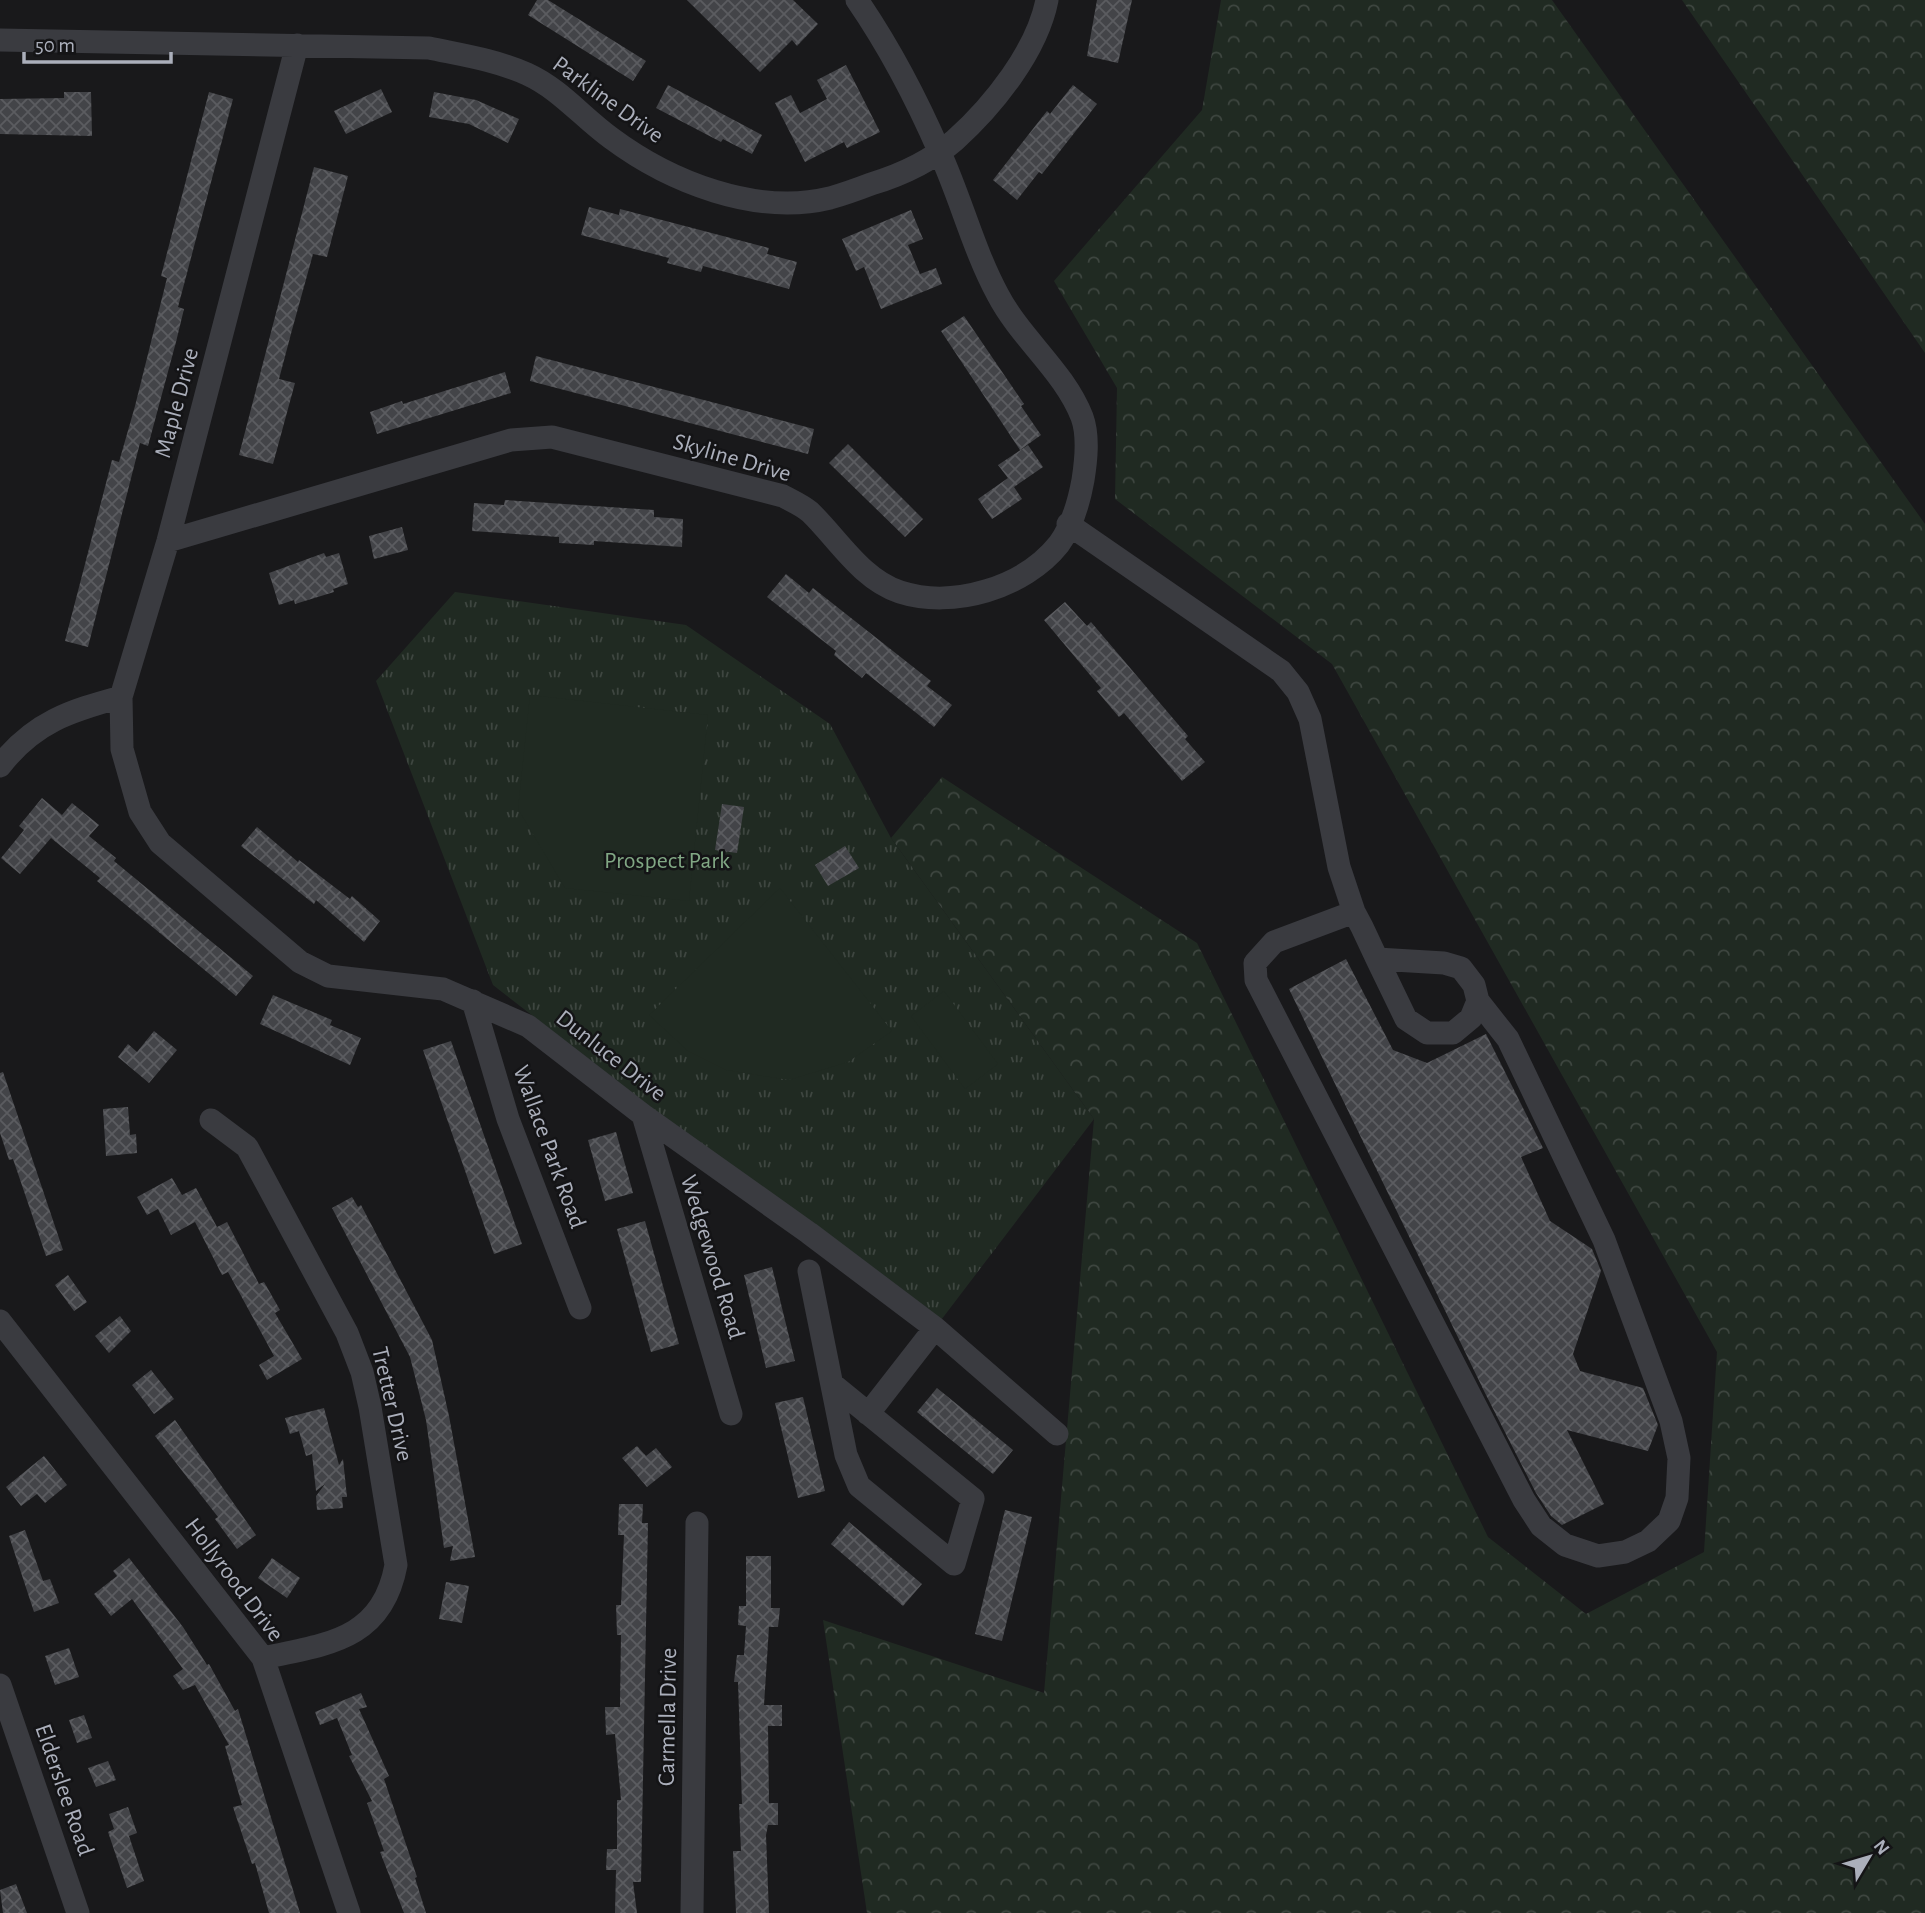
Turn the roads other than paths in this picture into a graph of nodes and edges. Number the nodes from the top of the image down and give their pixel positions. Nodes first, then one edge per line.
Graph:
1 (856, 0) edge
2 (1047, 0) edge
3 (0, 40) edge
4 (297, 45) junction
5 (940, 153) junction
6 (1069, 524) junction
7 (168, 541) junction
8 (121, 697) junction
9 (0, 766) edge
10 (127, 775) joint
11 (1354, 912) junction
12 (1377, 959) junction
13 (473, 1001) junction
14 (1478, 1002) junction
15 (643, 1115) junction
16 (211, 1120) dead end
17 (808, 1271) dead end
18 (580, 1308) dead end
19 (0, 1321) edge
20 (935, 1328) junction
21 (832, 1384) junction
22 (731, 1414) dead end
23 (869, 1414) junction
24 (1057, 1434) dead end
25 (697, 1522) dead end
26 (263, 1658) junction
27 (0, 1685) edge
28 (78, 1913) edge
29 (349, 1913) edge
30 (692, 1913) edge

1 - 5 street, Skyline Drive
2 - 5 street, Parkline Drive
3 - 4 street, Parkline Drive
4 - 5 street, Parkline Drive
4 - 7 street, Maple Drive
5 - 6 street, Skyline Drive
6 - 7 street, Skyline Drive
6 - 11 street
7 - 8 street, Maple Drive
8 - 9 street
8 - 10 street, Maple Drive
10 - 13 street, Dunluce Drive
11 - 12 street
11 - 14 street
12 - 14 street
12 - 14 street
13 - 15 street, Dunluce Drive
13 - 18 street, Wallace Park Road
15 - 20 street, Dunluce Drive
15 - 22 street, Wedgewood Road
16 - 26 street, Tretter Drive
17 - 21 street
19 - 26 street, Hollyrood Drive
20 - 23 street
20 - 24 street, Dunluce Drive
21 - 23 street
21 - 23 street
25 - 30 street, Carmella Drive
26 - 29 street, Hollyrood Drive
27 - 28 street, Elderslee Road

